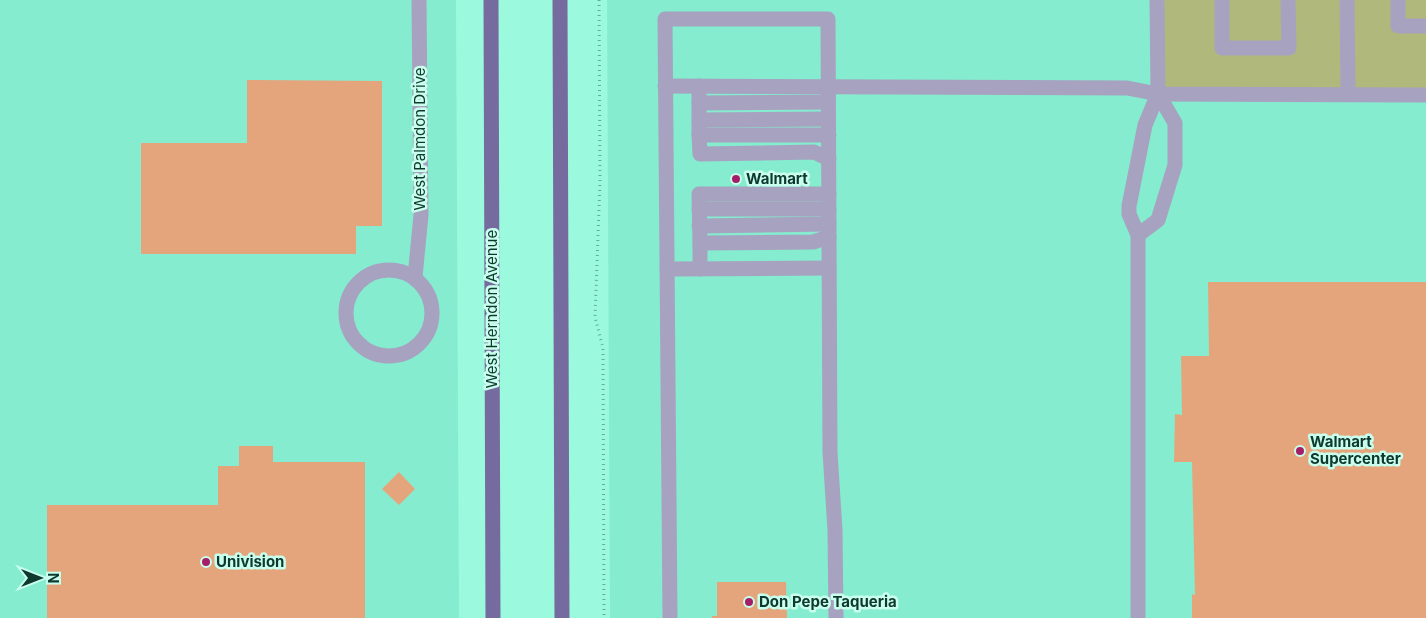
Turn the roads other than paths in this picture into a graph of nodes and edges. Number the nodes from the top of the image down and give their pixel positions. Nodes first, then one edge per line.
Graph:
1 (419, 0) edge
2 (491, 0) edge
3 (560, 0) edge
4 (1157, 0) edge
5 (1222, 0) edge
6 (1288, 0) edge
7 (1347, 0) edge
8 (1398, 0) edge
9 (1426, 26) edge
10 (665, 86) junction
11 (699, 86) junction
12 (828, 86) junction
13 (1158, 94) junction
14 (1348, 94) junction
15 (1426, 94) edge
16 (828, 102) junction
17 (699, 103) junction
18 (828, 119) junction
19 (699, 120) junction
20 (699, 135) junction
21 (829, 135) junction
22 (829, 159) junction
23 (829, 216) junction
24 (699, 226) junction
25 (1138, 235) junction
26 (700, 243) junction
27 (829, 268) junction
28 (667, 269) junction
29 (700, 269) junction
30 (415, 277) junction
31 (494, 618) edge
32 (562, 618) edge
33 (670, 618) edge
34 (836, 618) edge
35 (1138, 618) edge

1 - 30 lane, West Palmdon Drive
2 - 31 main road, West Herndon Avenue
3 - 32 main road
4 - 13 lane
5 - 6 lane
7 - 14 lane
8 - 9 lane
10 - 11 lane
10 - 12 lane
10 - 28 lane
11 - 12 lane
11 - 17 lane
12 - 13 lane
12 - 16 lane
13 - 14 lane
13 - 25 lane
13 - 25 lane
14 - 15 lane
16 - 17 lane
16 - 18 lane
17 - 19 lane
18 - 19 lane
18 - 21 lane
19 - 20 lane
20 - 21 lane
20 - 22 lane
21 - 22 lane
22 - 23 lane
23 - 24 lane
23 - 24 lane
23 - 26 lane
23 - 27 lane
24 - 26 lane
25 - 35 lane
26 - 29 lane
27 - 29 lane
27 - 34 lane
28 - 29 lane
28 - 33 lane
30 - 30 lane

